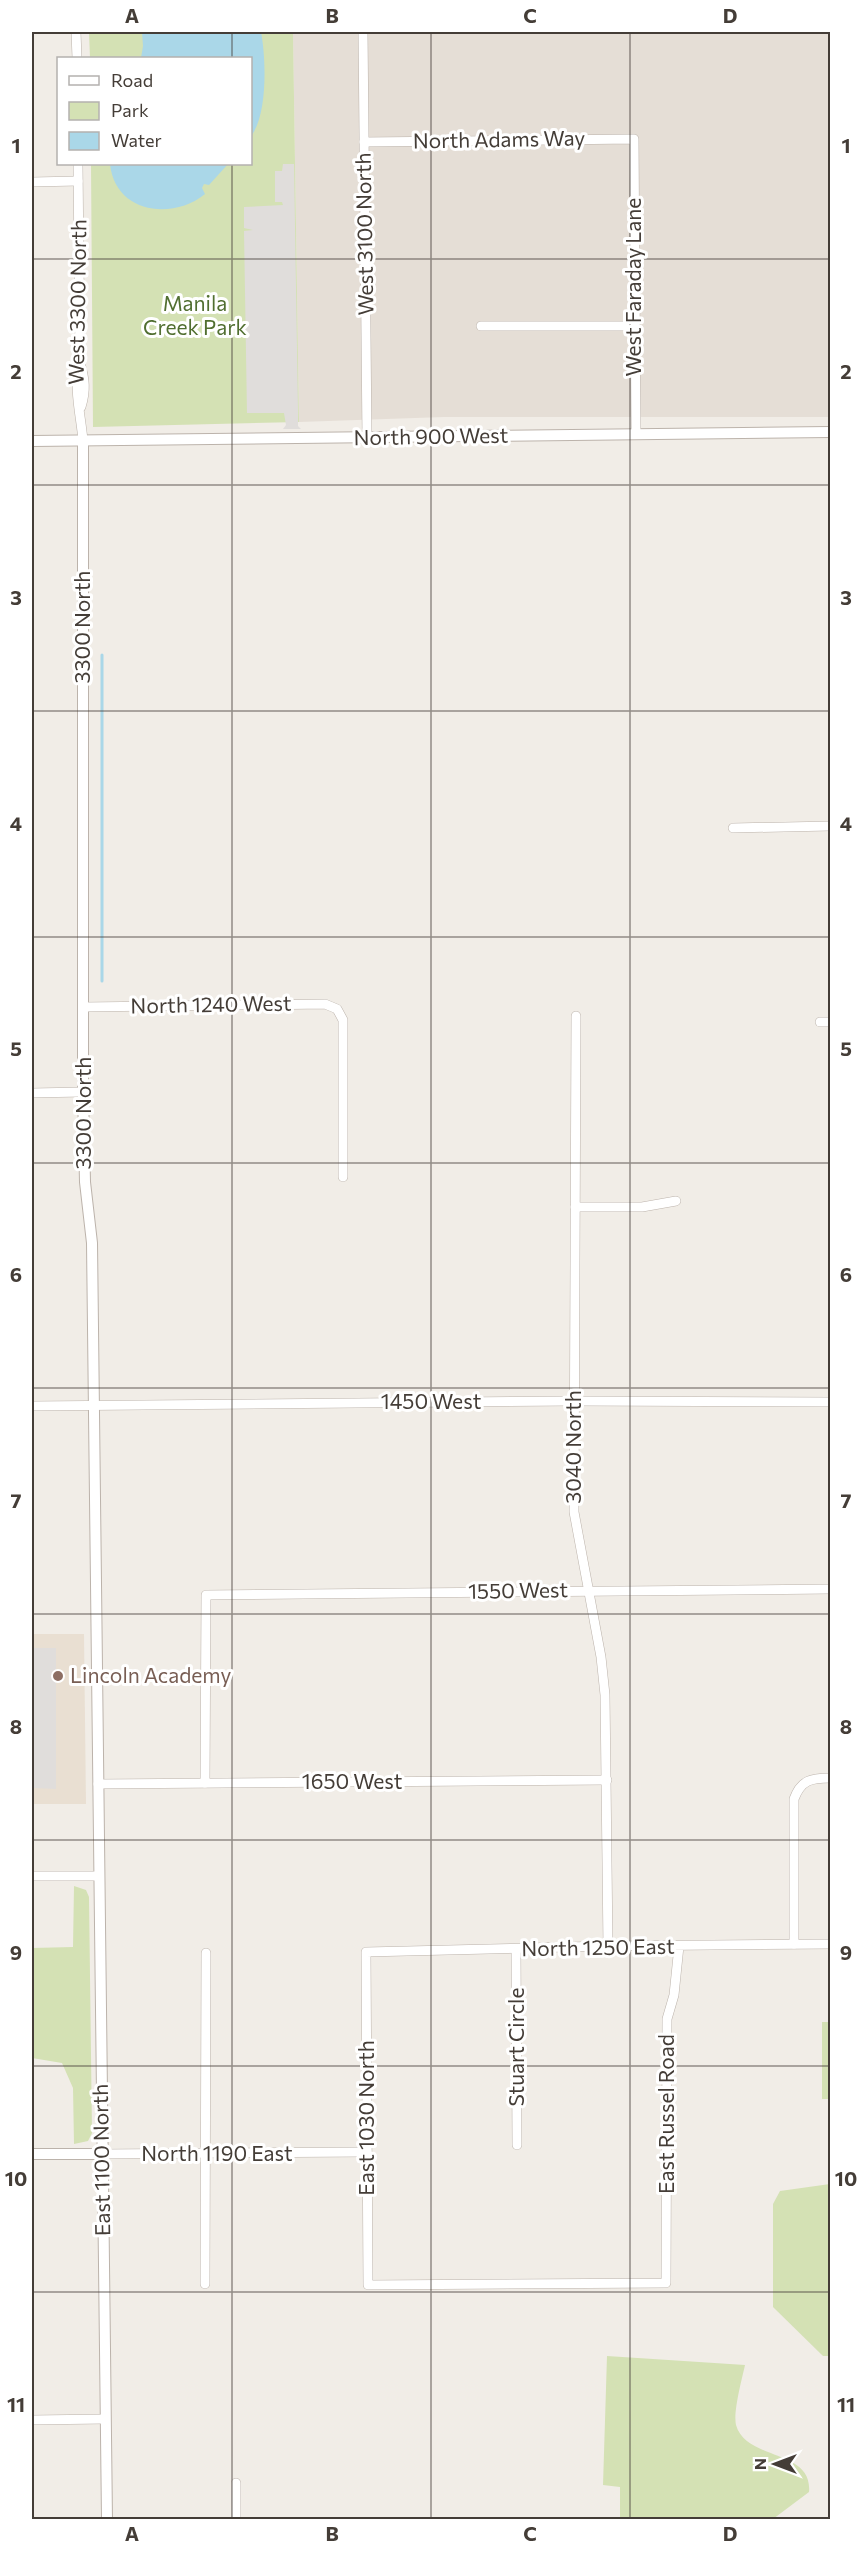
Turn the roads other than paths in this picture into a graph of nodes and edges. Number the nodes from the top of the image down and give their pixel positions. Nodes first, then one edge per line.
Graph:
1 (76, 32) edge
2 (363, 32) edge
3 (77, 57) edge
4 (634, 139) joint
5 (364, 142) junction
6 (78, 165) edge
7 (78, 181) junction
8 (32, 182) edge
9 (481, 326) dead end
10 (633, 326) junction
11 (831, 432) edge
12 (636, 434) junction
13 (367, 437) junction
14 (32, 441) edge
15 (83, 441) junction
16 (831, 826) edge
17 (733, 828) dead end
18 (84, 1007) junction
19 (576, 1016) dead end
20 (820, 1022) dead end
21 (831, 1022) edge
22 (83, 1092) junction
23 (32, 1093) edge
24 (343, 1177) dead end
25 (676, 1201) dead end
26 (575, 1208) junction
27 (573, 1401) junction
28 (831, 1402) edge
29 (93, 1405) junction
30 (32, 1406) edge
31 (831, 1589) edge
32 (589, 1590) junction
33 (831, 1778) edge
34 (607, 1780) junction
35 (205, 1783) junction
36 (98, 1784) junction
37 (32, 1876) edge
38 (98, 1876) junction
39 (794, 1944) junction
40 (831, 1944) edge
41 (608, 1946) junction
42 (679, 1946) junction
43 (516, 1949) junction
44 (366, 1952) joint
45 (206, 1953) dead end
46 (517, 2145) dead end
47 (367, 2152) junction
48 (32, 2154) edge
49 (102, 2154) junction
50 (206, 2154) junction
51 (205, 2284) dead end
52 (368, 2285) joint
53 (105, 2419) junction
54 (32, 2420) edge
55 (236, 2483) dead end
56 (107, 2520) edge
57 (236, 2520) edge

1 - 3 street
2 - 5 street, West 3100 North
4 - 5 street, North Adams Way
4 - 10 street, West Faraday Lane
5 - 13 street, West 3100 North
6 - 7 street, West 3300 North
7 - 8 street
7 - 15 street, West 3300 North
9 - 10 street
10 - 12 street, West Faraday Lane
11 - 12 street, North 900 West
12 - 13 street, North 900 West
13 - 15 street, North 900 West
14 - 15 street, North 900 West
15 - 18 street, 3300 North
16 - 17 street
18 - 22 street, 3300 North
18 - 24 street, North 1240 West
19 - 26 street, 3040 North
20 - 21 street
22 - 23 street
22 - 29 street, 3300 North
25 - 26 street
26 - 27 street, 3040 North
27 - 28 street, 1450 West
27 - 29 street, 1450 West
27 - 32 street, 3040 North
29 - 30 street, 1450 West
29 - 36 street, 3300 North
31 - 32 street, 1550 West
32 - 34 street, 3040 North
32 - 35 street, 1550 West
33 - 39 street
34 - 35 street, 1650 West
34 - 41 street, 3040 North
35 - 36 street, 1650 West
36 - 38 street, East 1100 North
37 - 38 street
38 - 49 street, East 1100 North
39 - 40 street, North 1250 East
39 - 42 street, North 1250 East
41 - 42 street, North 1250 East
41 - 43 street, North 1250 East
42 - 52 street, East Russel Road
43 - 44 street, North 1250 East
43 - 46 street, Stuart Circle
44 - 47 street, East 1030 North
45 - 50 street
47 - 50 street, North 1190 East
47 - 52 street, East 1030 North
48 - 49 street, North 1190 East
49 - 50 street, North 1190 East
49 - 53 street, East 1100 North
50 - 51 street
53 - 54 street
53 - 56 street, East 1100 North
55 - 57 street

